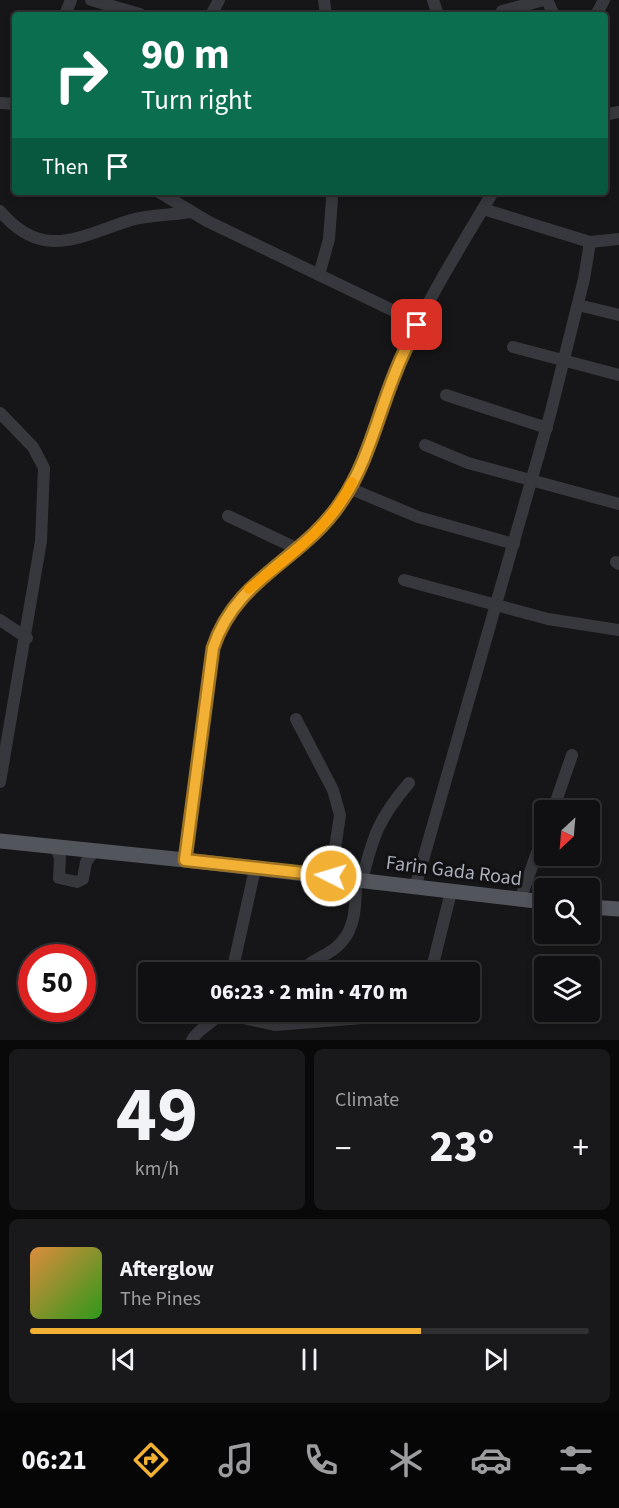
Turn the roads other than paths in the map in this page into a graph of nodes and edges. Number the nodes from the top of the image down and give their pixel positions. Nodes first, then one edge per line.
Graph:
1 (91, 0) edge
2 (546, 0) edge
3 (106, 2) edge
4 (502, 11) dead end
5 (134, 12) edge
6 (163, 195) edge
7 (491, 195) edge
8 (332, 199) dead end
9 (483, 209) junction
10 (0, 211) edge
11 (191, 212) junction
12 (619, 239) edge
13 (590, 243) junction
14 (319, 276) junction
15 (578, 305) junction
16 (619, 315) edge
17 (419, 323) junction
18 (513, 347) dead end
19 (564, 361) junction
20 (619, 375) edge
21 (446, 395) dead end
22 (0, 412) edge
23 (547, 428) junction
24 (425, 445) dead end
25 (532, 480) junction
26 (349, 488) junction
27 (619, 504) edge
28 (228, 516) dead end
29 (514, 544) junction
30 (298, 549) junction
31 (404, 580) dead end
32 (495, 606) junction
33 (0, 620) edge
34 (619, 630) edge
35 (27, 638) junction
36 (296, 719) dead end
37 (572, 755) dead end
38 (0, 782) edge
39 (409, 783) dead end
40 (556, 800) edge
41 (0, 841) edge
42 (55, 847) junction
43 (94, 851) junction
44 (185, 860) junction
45 (534, 861) edge
46 (255, 869) junction
47 (331, 876) junction
48 (359, 880) junction
49 (416, 888) junction
50 (451, 892) junction
51 (520, 900) junction
52 (534, 901) edge
53 (600, 908) edge
54 (619, 909) edge
55 (234, 962) edge
56 (316, 962) edge
57 (434, 962) edge
58 (209, 1022) edge
59 (263, 1022) edge
60 (310, 1022) edge
61 (285, 1024) joint
62 (192, 1040) edge

1 - 3 street
2 - 4 street
3 - 5 street
6 - 11 street
7 - 9 street
8 - 14 street
9 - 13 street
9 - 17 street
10 - 11 street
11 - 14 street
12 - 13 street
13 - 15 street
14 - 17 street
15 - 16 street
15 - 19 street
17 - 26 street
18 - 19 street
19 - 20 street
19 - 23 street
21 - 23 street
22 - 35 street
23 - 25 street
24 - 25 street
25 - 27 street
25 - 29 street
26 - 29 street
26 - 30 street
28 - 30 street
29 - 32 street
30 - 44 street
31 - 32 street
32 - 34 street
32 - 49 street
33 - 35 street
35 - 38 street
36 - 47 street
37 - 40 street
39 - 48 street
41 - 42 main road, Farin Gada Road
42 - 43 main road, Farin Gada Road
42 - 43 street
43 - 44 main road, Farin Gada Road
44 - 46 main road, Farin Gada Road
45 - 51 street
46 - 47 main road, Farin Gada Road
46 - 55 street
47 - 48 main road, Farin Gada Road
48 - 49 main road, Farin Gada Road
48 - 56 street
49 - 50 main road, Farin Gada Road
50 - 51 main road, Farin Gada Road
50 - 57 street
51 - 52 main road, Farin Gada Road
53 - 54 main road
58 - 62 street
59 - 61 street
60 - 61 street

